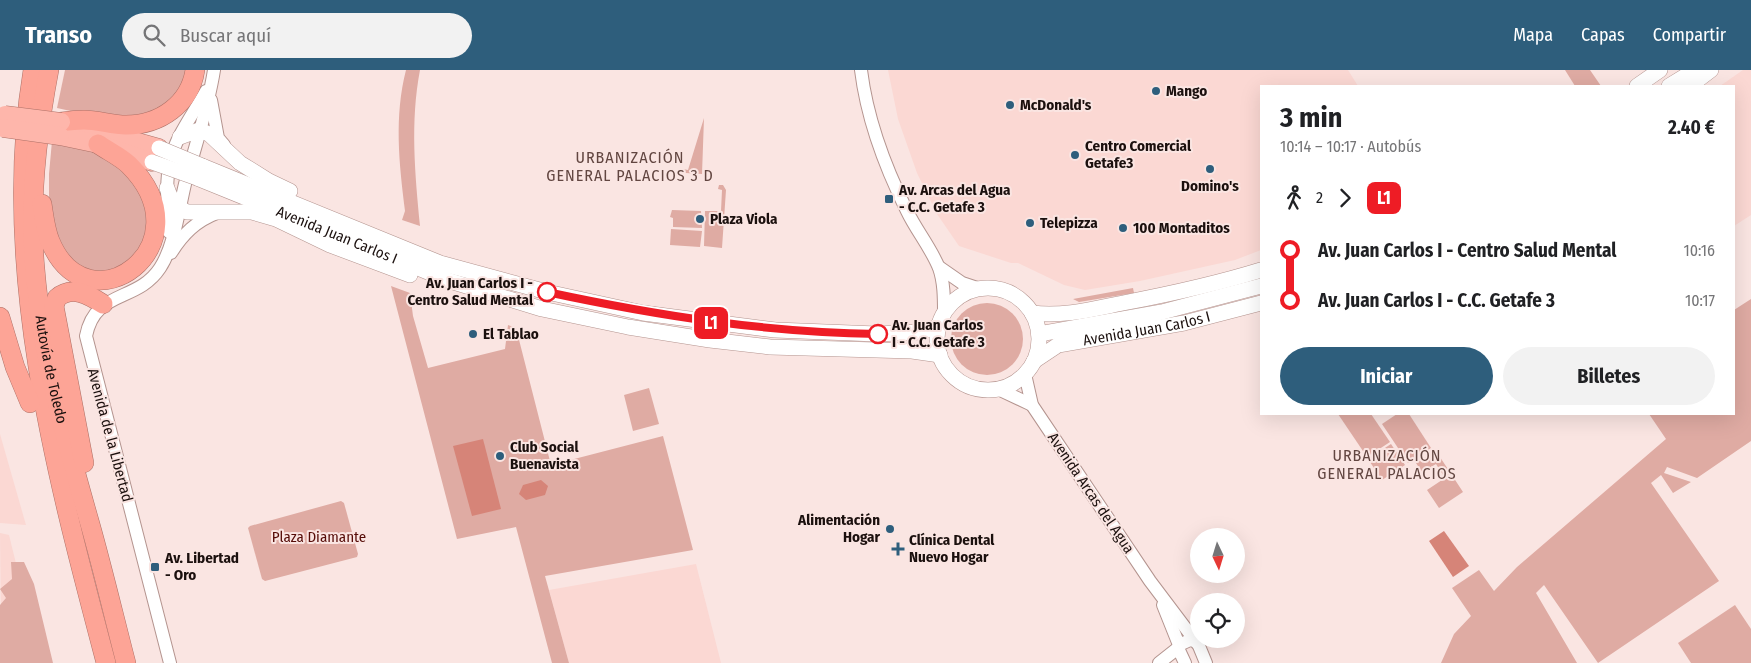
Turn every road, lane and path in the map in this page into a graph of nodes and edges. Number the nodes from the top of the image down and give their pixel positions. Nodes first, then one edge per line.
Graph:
1 (23, 70) edge
2 (33, 70) edge
3 (49, 70) edge
4 (55, 70) edge
5 (195, 70) edge
6 (861, 70) edge
7 (1660, 70) edge
8 (1680, 70) edge
9 (1695, 70) edge
10 (1711, 70) edge
11 (214, 75) edge
12 (1638, 85) edge
13 (1661, 85) edge
14 (1671, 85) edge
15 (1691, 85) edge
16 (44, 95) junction
17 (210, 96) junction
18 (2, 120) edge
19 (60, 129) junction
20 (199, 130) junction
21 (180, 137) junction
22 (98, 144) junction
23 (156, 155) junction
24 (17, 157) junction
25 (233, 157) junction
26 (37, 168) junction
27 (200, 172) junction
28 (167, 188) junction
29 (179, 208) junction
30 (224, 211) junction
31 (170, 242) junction
32 (440, 263) junction
33 (938, 266) junction
34 (161, 267) junction
35 (1260, 270) edge
36 (1260, 286) edge
37 (980, 289) junction
38 (480, 291) junction
39 (1260, 303) edge
40 (103, 304) junction
41 (1032, 313) junction
42 (0, 317) edge
43 (942, 320) junction
44 (1039, 334) junction
45 (940, 355) junction
46 (1034, 361) junction
47 (1026, 374) junction
48 (998, 389) junction
49 (1032, 406) junction
50 (47, 442) junction
51 (91, 526) junction
52 (1150, 580) junction
53 (1190, 634) edge
54 (1190, 640) edge
55 (1179, 647) junction
56 (1199, 648) edge
57 (106, 663) edge
58 (126, 663) edge
59 (170, 663) edge
60 (1159, 663) edge
61 (1185, 663) edge
62 (1205, 663) edge

1 - 24 highway
2 - 24 highway, Autovía de Toledo
3 - 16 highway, Autovía de Toledo
4 - 16 highway
5 - 19 highway
6 - 33 street
7 - 12 main road
8 - 13 main road
9 - 14 main road
10 - 15 main road
11 - 17 street
11 - 21 street
16 - 26 highway, Autovía de Toledo
17 - 20 street
17 - 25 street
18 - 19 highway, bridge
19 - 22 highway
19 - 23 highway
20 - 21 main road
20 - 25 main road
20 - 29 street
21 - 28 street
22 - 23 highway
22 - 26 highway
23 - 27 main road, Avenida Juan Carlos I, bridge
24 - 50 highway, Autovía de Toledo
25 - 32 main road
26 - 51 highway, Autovía de Toledo
27 - 32 main road, Avenida Juan Carlos I
27 - 38 main road, Avenida Juan Carlos I
28 - 29 main road
28 - 31 street
29 - 30 main road
29 - 31 street
30 - 34 street
30 - 38 main road
31 - 34 street
32 - 43 main road, Avenida Juan Carlos I
33 - 37 street
33 - 43 street
34 - 40 street
35 - 41 main road, Avenida Juan Carlos I
36 - 44 main road, Avenida Juan Carlos I
37 - 41 main road
37 - 43 main road
38 - 45 main road, Avenida Juan Carlos I
39 - 46 main road, Avenida Juan Carlos I
40 - 51 highway
40 - 59 street, Avenida de la Libertad
41 - 44 main road
42 - 50 highway
43 - 45 main road
44 - 46 main road
45 - 48 main road
46 - 47 main road
47 - 48 main road
47 - 49 street, Avenida Arcas del Agua
48 - 49 street, Avenida Arcas del Agua
49 - 52 street, Avenida Arcas del Agua
50 - 57 highway, Autovía de Toledo
51 - 58 highway, Autovía de Toledo
52 - 53 street, Avenida Arcas del Agua
52 - 55 street, Avenida Arcas del Agua
54 - 55 street
55 - 60 street
55 - 61 street, Avenida Arcas del Agua
56 - 62 street, Avenida Arcas del Agua

